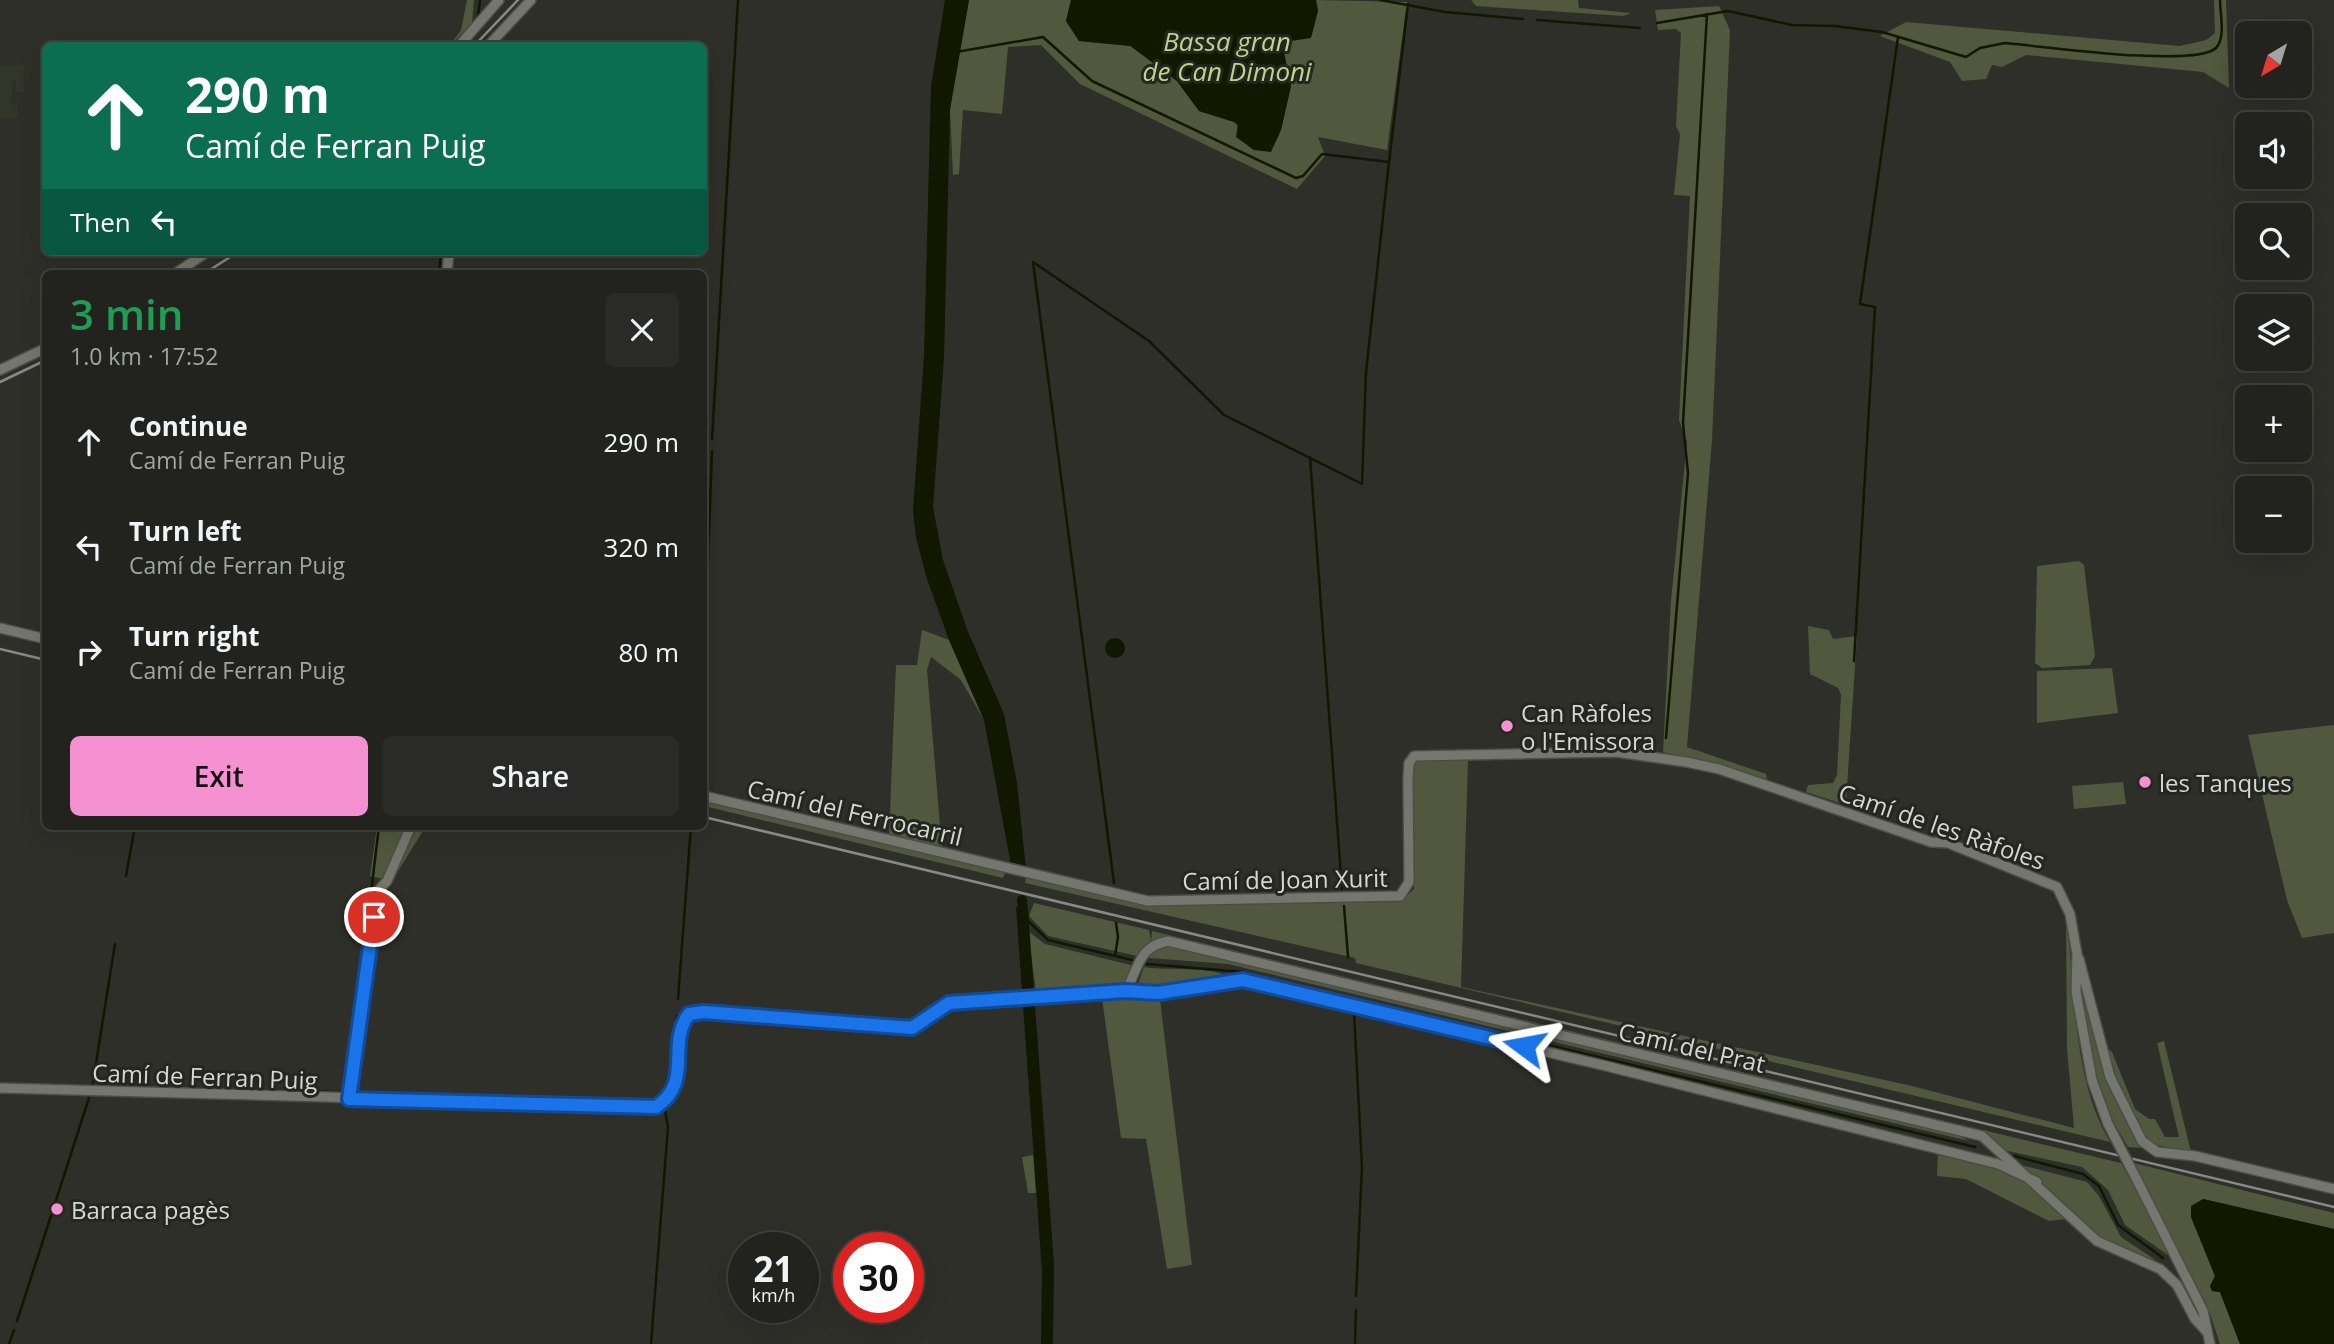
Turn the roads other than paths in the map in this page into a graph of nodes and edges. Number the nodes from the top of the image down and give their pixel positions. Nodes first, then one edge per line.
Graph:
1 (499, 0) edge
2 (531, 0) edge
3 (462, 42) edge
4 (492, 42) edge
5 (201, 256) edge
6 (180, 270) edge
7 (42, 350) edge
8 (0, 370) edge
9 (0, 628) edge
10 (42, 638) edge
11 (1616, 752) joint
12 (707, 797) edge
13 (409, 830) edge
14 (997, 865) joint
15 (2077, 954) junction
16 (1126, 991) junction
17 (0, 1088) edge
18 (349, 1099) junction
19 (2036, 1182) junction
20 (2334, 1189) edge
21 (2206, 1331) junction
22 (2210, 1344) edge

1 - 3 street
2 - 4 street
5 - 6 street
7 - 8 street
9 - 10 street
11 - 14 street, Camí de Joan Xurit
11 - 15 street, Camí de les Ràfoles
12 - 14 street, Camí del Ferrocarril
13 - 18 street
15 - 20 street
15 - 21 street, Camí de les Ràfoles, bridge
16 - 18 street, Camí de Ferran Puig
16 - 19 street, Camí de Ferran Puig
16 - 19 street, Camí del Prat
17 - 18 street, Camí de Ferran Puig
19 - 21 street, Camí del Prat
21 - 22 street

